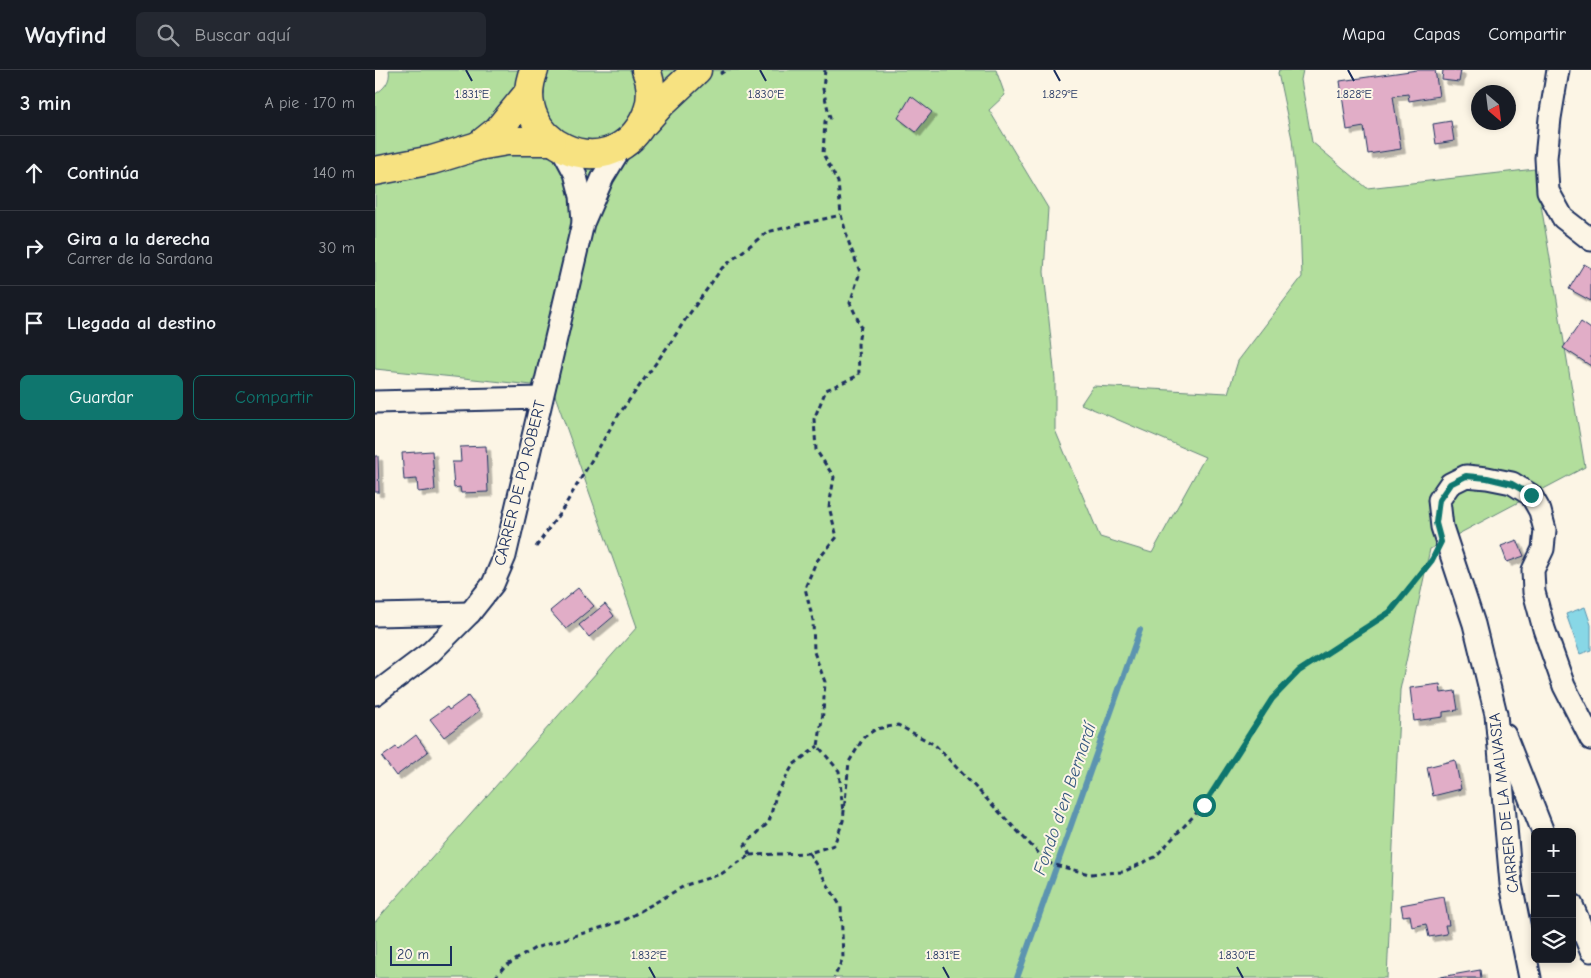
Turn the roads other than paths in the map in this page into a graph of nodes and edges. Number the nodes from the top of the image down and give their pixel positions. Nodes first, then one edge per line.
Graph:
1 (646, 70) edge
2 (697, 70) edge
3 (1558, 70) edge
4 (532, 77) edge
5 (632, 136) junction
6 (556, 144) junction
7 (478, 146) junction
8 (375, 171) edge
9 (583, 223) junction
10 (1591, 240) edge
11 (541, 398) junction
12 (375, 402) edge
13 (469, 613) junction
14 (375, 615) edge
15 (375, 694) edge
16 (1496, 714) junction
17 (1591, 738) edge
18 (1541, 828) edge
19 (1576, 915) edge
20 (1591, 951) edge
21 (1530, 978) edge

1 - 5 main road
2 - 5 main road
3 - 10 street
4 - 6 main road
4 - 7 main road
5 - 6 main road
5 - 9 street, CARRER DE PO ROBERT
6 - 7 main road
6 - 9 street, CARRER DE PO ROBERT
7 - 8 main road
9 - 11 street, CARRER DE PO ROBERT
11 - 12 street
11 - 13 street, CARRER DE PO ROBERT
13 - 14 street
13 - 15 street, CARRER DE PO ROBERT
16 - 17 street, CARRER DE LA MALVASIA
16 - 18 street
16 - 21 street, CARRER DE LA MALVASIA
19 - 20 street

